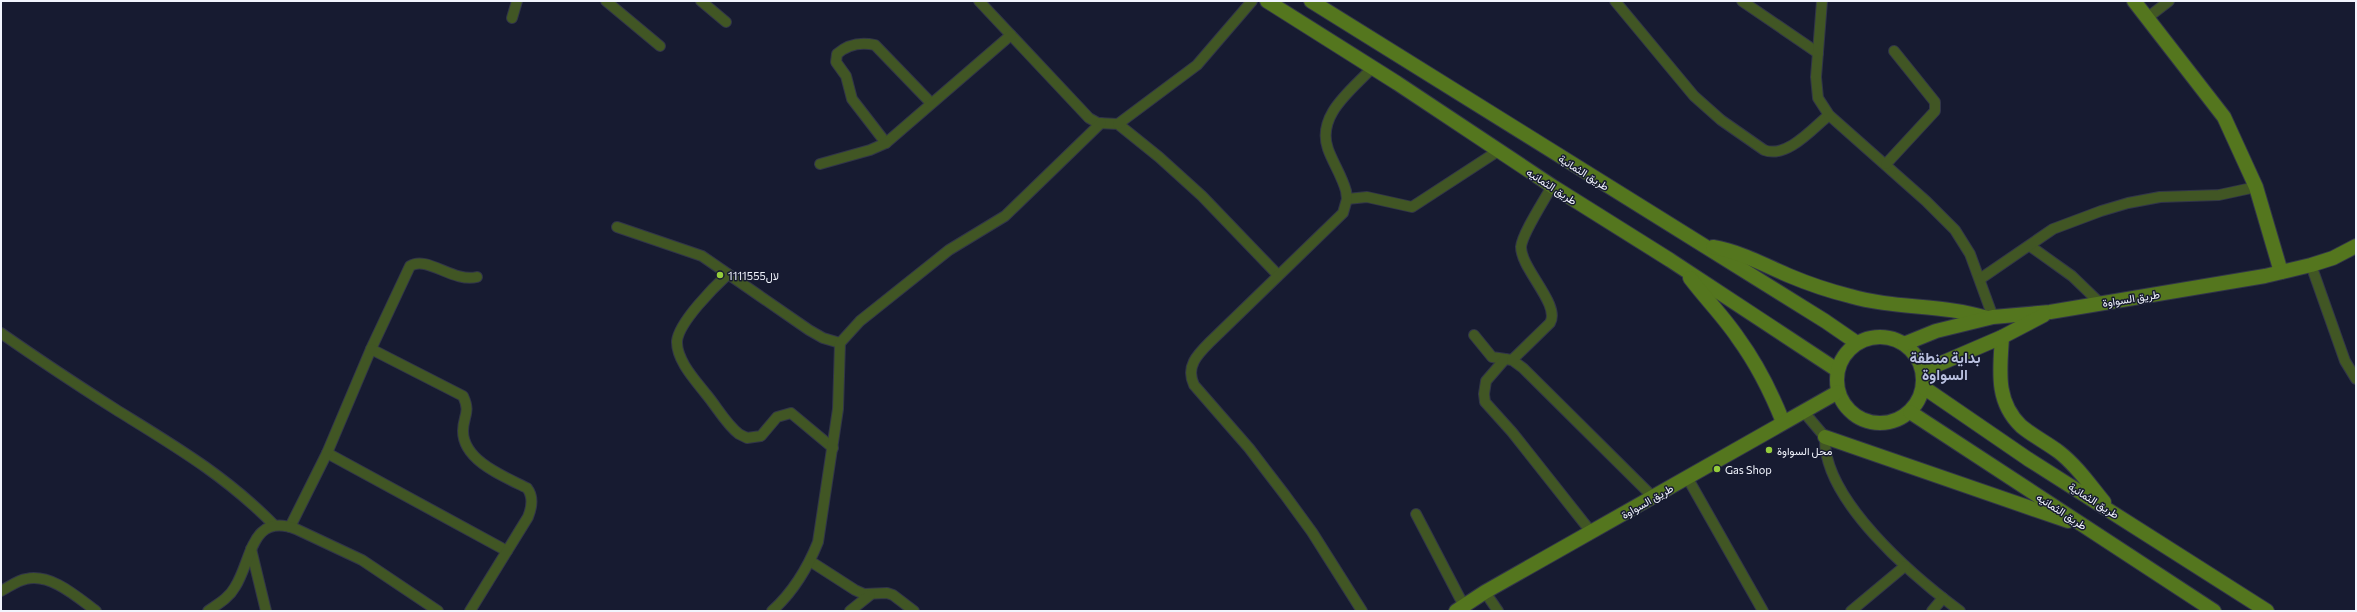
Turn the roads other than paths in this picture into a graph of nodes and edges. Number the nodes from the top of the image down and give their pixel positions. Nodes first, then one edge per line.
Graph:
1 (517, 1) edge
2 (606, 1) edge
3 (701, 1) edge
4 (979, 1) edge
5 (1252, 1) edge
6 (1267, 1) edge
7 (1311, 1) edge
8 (1615, 1) edge
9 (1742, 1) edge
10 (1822, 1) edge
11 (2134, 1) edge
12 (2169, 1) edge
13 (512, 18) dead end
14 (2147, 18) junction
15 (726, 22) dead end
16 (1011, 36) junction
17 (660, 46) dead end
18 (1894, 52) dead end
19 (1818, 53) junction
20 (1372, 68) junction
21 (931, 103) junction
22 (1829, 114) junction
23 (1101, 123) junction
24 (1118, 124) junction
25 (886, 143) junction
26 (1498, 151) junction
27 (820, 164) dead end
28 (1886, 164) junction
29 (1552, 186) junction
30 (2256, 187) junction
31 (1346, 199) junction
32 (618, 227) dead end
33 (1703, 245) junction
34 (2030, 246) junction
35 (2356, 246) edge
36 (2311, 265) junction
37 (1684, 269) junction
38 (2281, 272) junction
39 (728, 274) junction
40 (1278, 275) junction
41 (477, 278) dead end
42 (1980, 279) junction
43 (2100, 303) junction
44 (2050, 312) junction
45 (1991, 317) junction
46 (1, 333) edge
47 (1474, 336) dead end
48 (2002, 337) junction
49 (1857, 343) junction
50 (840, 344) junction
51 (1904, 344) junction
52 (371, 349) junction
53 (1508, 359) junction
54 (1837, 370) junction
55 (1923, 371) junction
56 (2356, 379) edge
57 (1923, 387) junction
58 (1838, 392) junction
59 (1804, 411) junction
60 (1910, 412) junction
61 (1783, 422) junction
62 (1825, 437) junction
63 (833, 448) junction
64 (328, 453) junction
65 (1687, 477) junction
66 (1652, 496) junction
67 (2109, 509) junction
68 (1416, 514) dead end
69 (274, 525) junction
70 (290, 527) junction
71 (2089, 529) junction
72 (1592, 533) junction
73 (251, 549) junction
74 (507, 552) junction
75 (810, 561) junction
76 (1905, 566) junction
77 (1, 591) edge
78 (1485, 592) junction
79 (870, 595) junction
80 (1943, 598) junction
81 (1460, 608) edge
82 (96, 611) edge
83 (208, 611) edge
84 (266, 611) edge
85 (438, 611) edge
86 (470, 611) edge
87 (772, 611) edge
88 (850, 611) edge
89 (914, 611) edge
90 (1362, 611) edge
91 (1498, 611) edge
92 (1763, 611) edge
93 (1852, 611) edge
94 (1932, 611) edge
95 (1960, 611) edge
96 (2214, 611) edge
97 (2267, 611) edge

1 - 13 street
2 - 17 street
3 - 15 street
4 - 16 street
5 - 24 street
6 - 20 street, طريق الثمانيه
7 - 33 street, طريق الثمانية
8 - 22 street
9 - 19 street
10 - 19 street
11 - 14 street
12 - 14 street
14 - 30 street
16 - 21 street
16 - 23 street
18 - 28 street
19 - 22 street
20 - 26 street, طريق الثمانيه
20 - 31 street
21 - 25 street
21 - 25 street
22 - 28 street
23 - 24 street
23 - 50 street
24 - 40 street
25 - 27 street
26 - 29 street, طريق الثمانيه
26 - 31 street
28 - 42 street
29 - 37 street, طريق الثمانيه
29 - 53 street
30 - 34 street
30 - 38 street
31 - 40 street
32 - 39 street
33 - 45 street
33 - 49 street, طريق الثمانية
34 - 42 street
34 - 43 street
35 - 36 street, طريق السواوة
36 - 38 street, طريق السواوة
36 - 56 street
37 - 54 street, طريق الثمانيه
37 - 61 street
38 - 43 street, طريق السواوة
39 - 50 street
39 - 63 street
40 - 90 street
41 - 52 street
42 - 45 street
43 - 44 street, طريق السواوة
44 - 45 street, طريق السواوة
44 - 48 street
45 - 51 street, طريق السواوة
46 - 69 street
47 - 53 street
48 - 55 street
48 - 67 street
49 - 51 street
49 - 54 street
50 - 63 street
51 - 55 street
52 - 64 street
52 - 74 street
53 - 66 street
53 - 72 street
54 - 58 street
55 - 57 street
57 - 60 street
57 - 67 street, طريق الثمانية
58 - 59 street, طريق السواوة
58 - 60 street
59 - 61 street, طريق السواوة
59 - 62 street
60 - 71 street, طريق الثمانيه
61 - 65 street, طريق السواوة
62 - 71 street
62 - 76 street
63 - 75 street
64 - 70 street
64 - 74 street
65 - 66 street, طريق السواوة
65 - 92 street
66 - 72 street, طريق السواوة
67 - 97 street, طريق الثمانية
68 - 81 street
69 - 70 street
69 - 73 street
70 - 85 street
71 - 96 street, طريق الثمانيه
72 - 78 street, طريق السواوة
73 - 83 street
73 - 84 street
74 - 86 street
75 - 79 street
75 - 87 street
76 - 80 street
76 - 93 street
77 - 82 street
78 - 81 street, طريق السواوة
78 - 91 street
79 - 88 street
79 - 89 street
80 - 94 street
80 - 95 street

